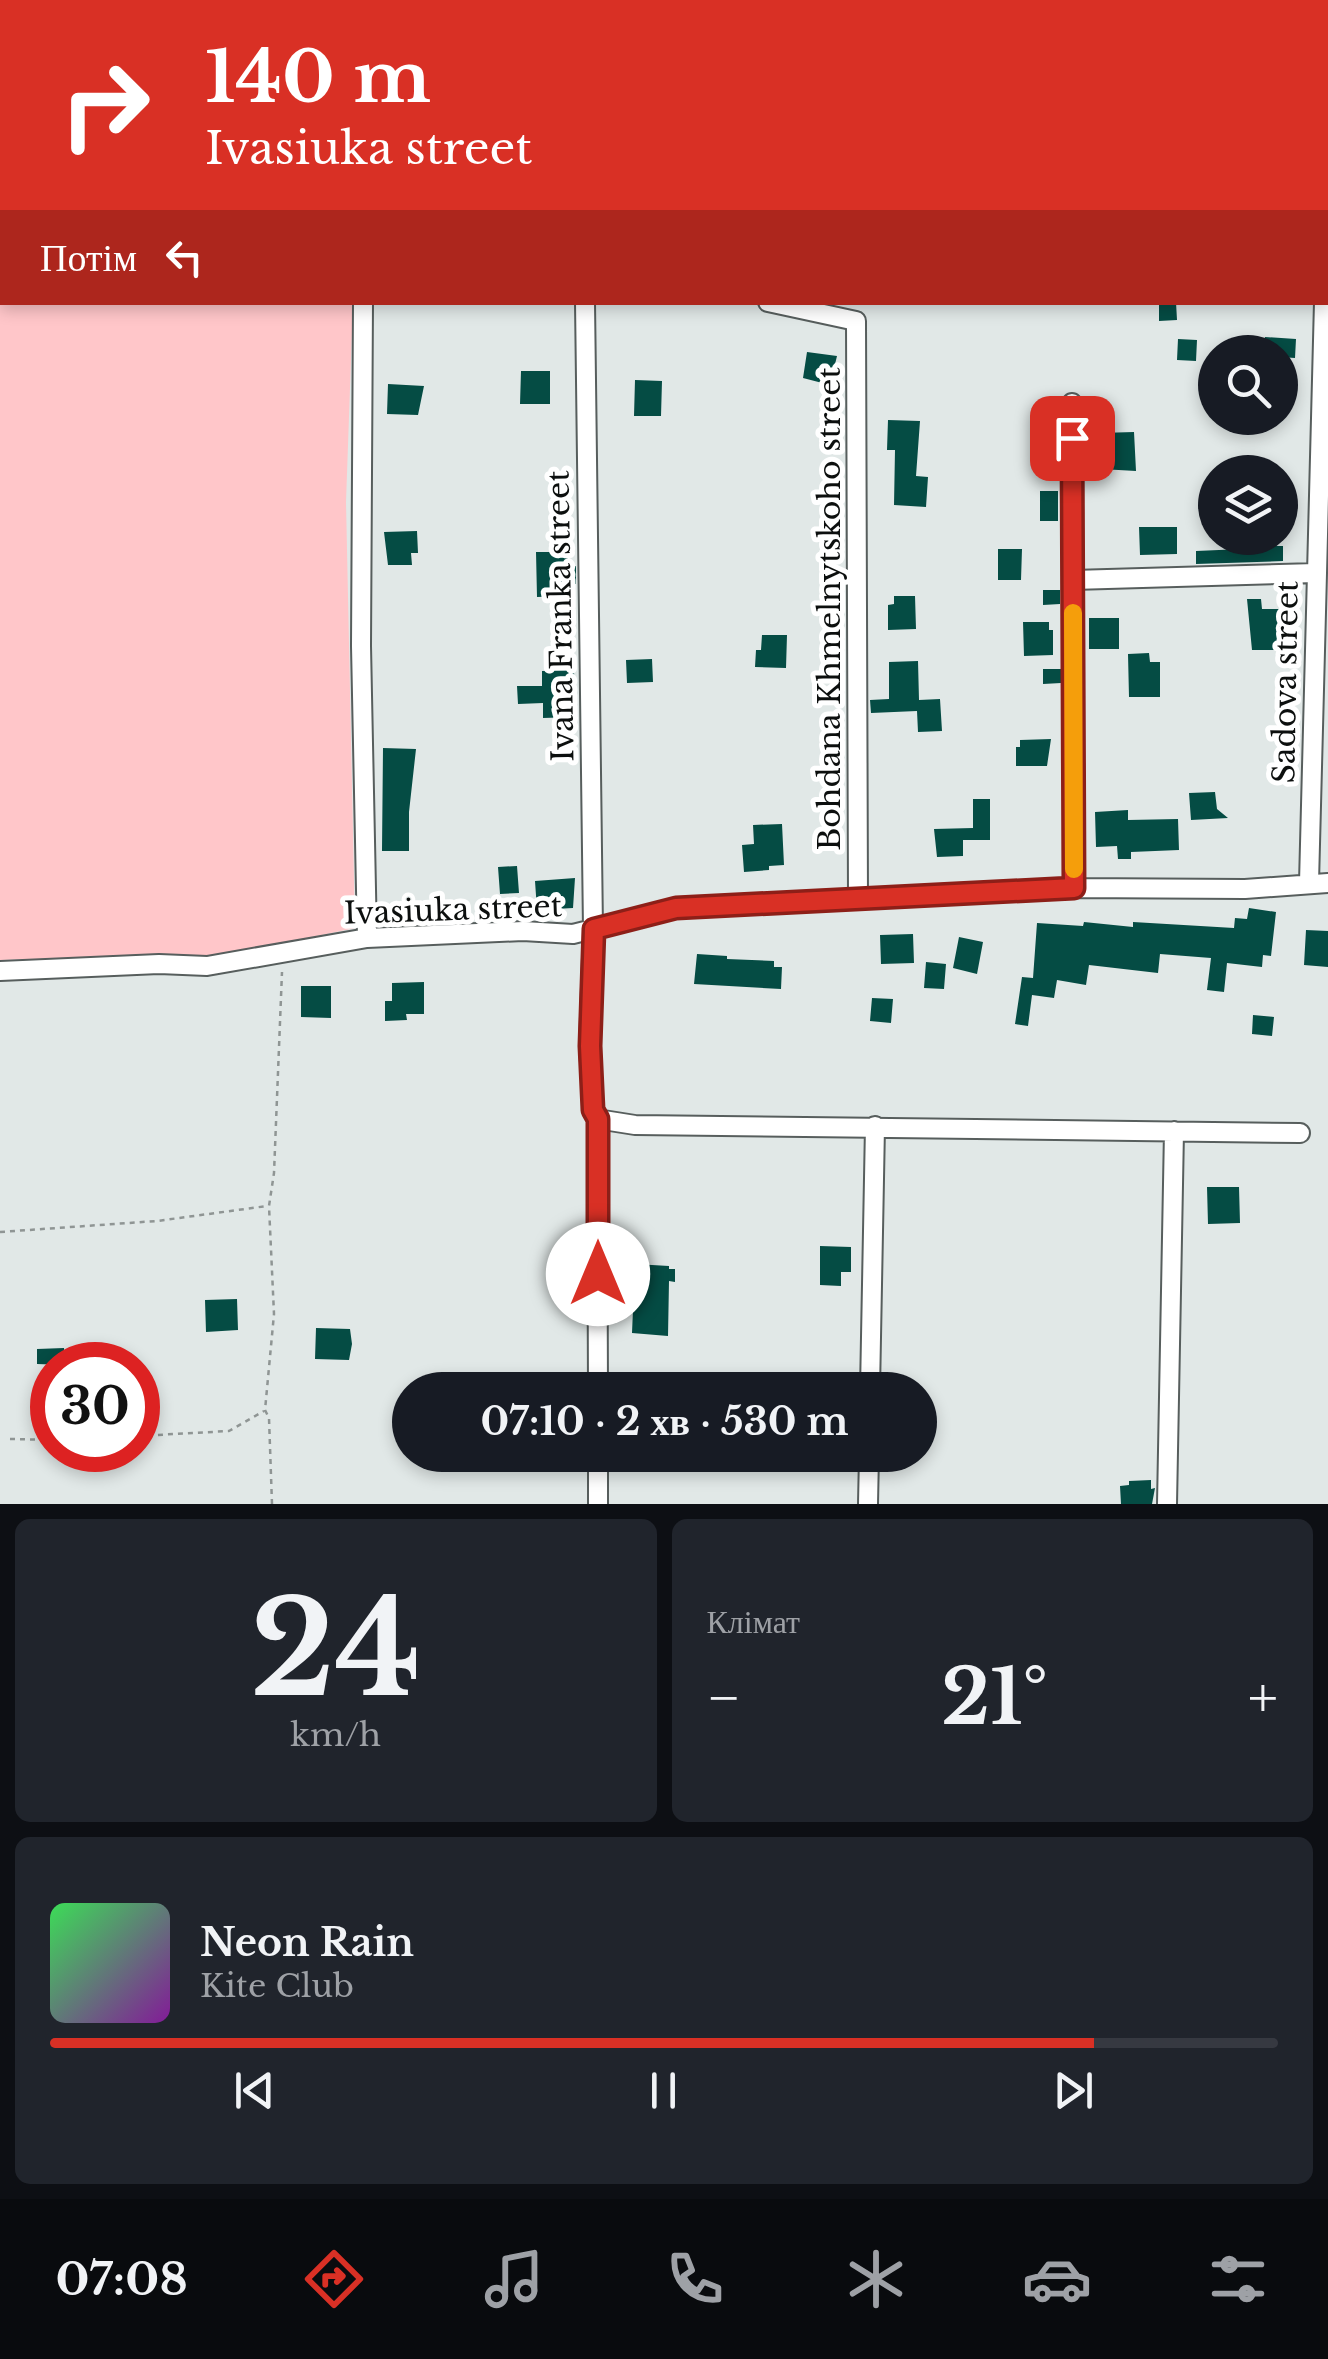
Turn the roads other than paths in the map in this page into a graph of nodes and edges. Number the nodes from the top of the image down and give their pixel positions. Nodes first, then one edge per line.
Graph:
1 (363, 305) edge
2 (585, 305) edge
3 (782, 305) edge
4 (1324, 305) edge
5 (1072, 403) dead end
6 (1316, 573) junction
7 (1073, 580) junction
8 (1318, 883) edge
9 (1074, 888) junction
10 (858, 897) junction
11 (594, 929) junction
12 (367, 938) junction
13 (0, 971) edge
14 (598, 1119) junction
15 (875, 1126) junction
16 (1174, 1131) junction
17 (1300, 1133) dead end
18 (598, 1372) edge
19 (870, 1372) edge
20 (598, 1472) edge
21 (868, 1472) edge
22 (598, 1504) edge
23 (868, 1504) edge
24 (1167, 1504) edge

1 - 12 street
2 - 11 street, Ivana Franka street
3 - 10 street, Bohdana Khmelnytskoho street
4 - 6 street, Sadova street
5 - 7 street
6 - 7 street
6 - 8 street, Sadova street
7 - 9 street
8 - 9 street, Ivasiuka street
9 - 10 street, Ivasiuka street
10 - 11 street, Ivasiuka street
11 - 12 street, Ivasiuka street
11 - 14 street, Ivana Franka street
12 - 13 street, Ivasiuka street
14 - 15 street
14 - 18 street, Ivana Franka street
15 - 16 street
15 - 19 street
16 - 17 street
16 - 24 street
20 - 22 street
21 - 23 street

